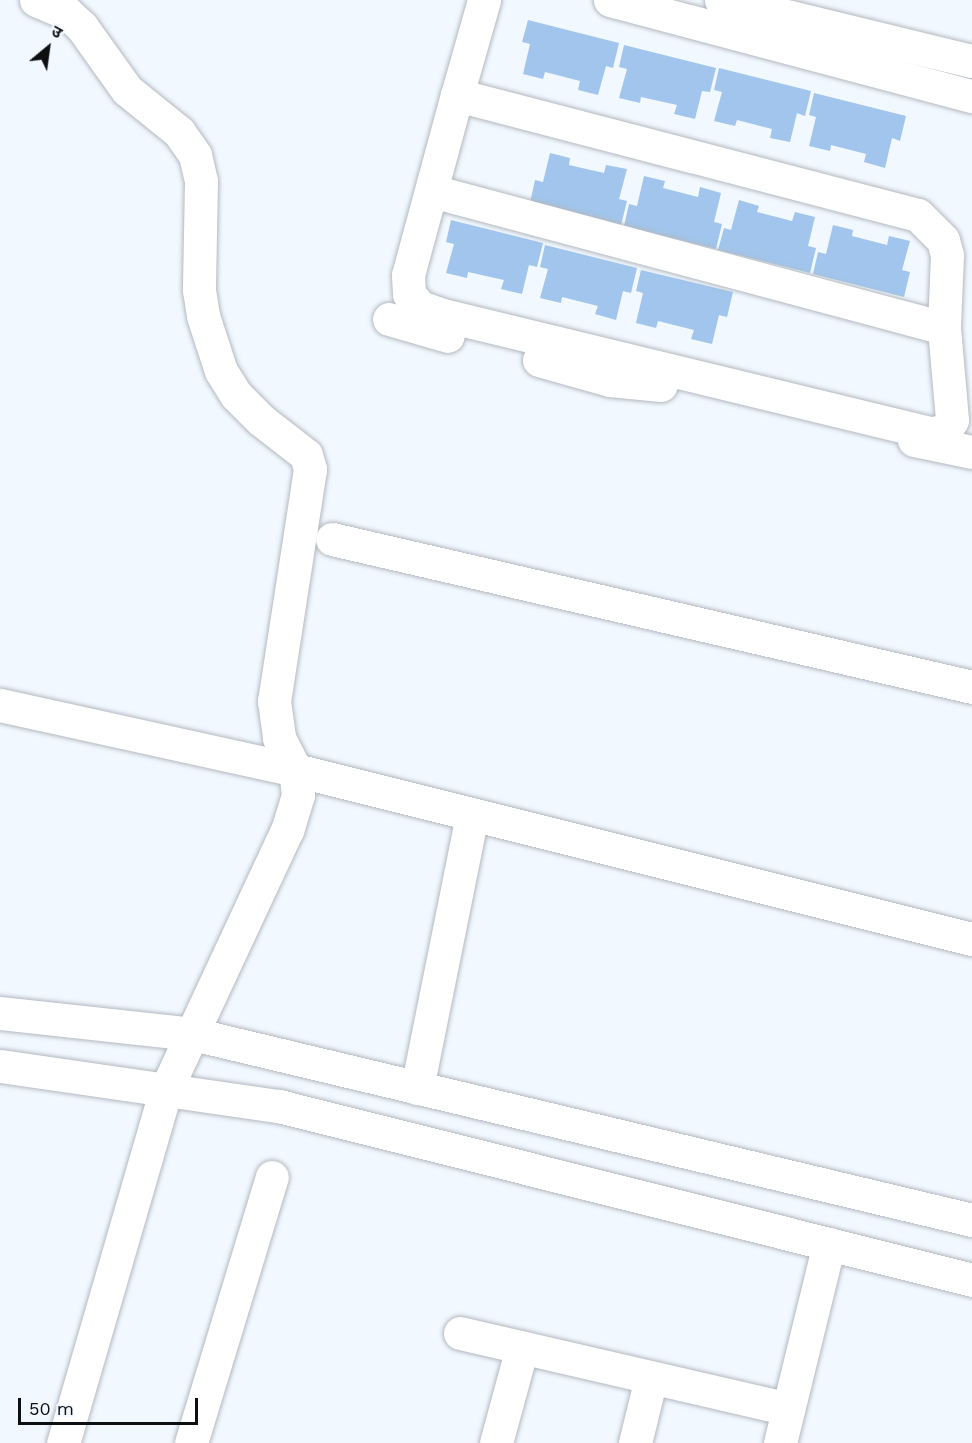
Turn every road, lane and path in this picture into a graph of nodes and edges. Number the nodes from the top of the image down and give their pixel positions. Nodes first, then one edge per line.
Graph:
1 (36, 0) edge
2 (484, 0) edge
3 (610, 0) edge
4 (722, 0) edge
5 (972, 61) edge
6 (457, 95) junction
7 (972, 96) edge
8 (432, 191) junction
9 (390, 319) dead end
10 (944, 328) junction
11 (972, 452) edge
12 (332, 539) dead end
13 (972, 687) edge
14 (0, 705) edge
15 (295, 770) junction
16 (472, 814) junction
17 (972, 939) edge
18 (0, 1013) edge
19 (193, 1034) junction
20 (0, 1066) edge
21 (417, 1088) junction
22 (166, 1089) junction
23 (272, 1177) dead end
24 (972, 1220) edge
25 (829, 1244) junction
26 (972, 1280) edge
27 (460, 1333) dead end
28 (522, 1347) junction
29 (651, 1378) junction
30 (788, 1409) junction
31 (63, 1443) edge
32 (191, 1443) edge
33 (496, 1443) edge
34 (634, 1443) edge
35 (780, 1443) edge

1 - 15 street
2 - 6 street
3 - 7 street
4 - 5 street
6 - 8 street
6 - 10 street
8 - 10 street
8 - 10 street
9 - 11 street
12 - 13 street
14 - 15 street
15 - 16 street
15 - 19 street
16 - 17 street
16 - 21 street
18 - 19 street
19 - 21 street
19 - 22 street
20 - 22 street
21 - 24 street
22 - 25 street
22 - 31 street
23 - 32 street
25 - 26 street
25 - 30 street
27 - 28 street
28 - 29 street
28 - 33 street
29 - 30 street
29 - 34 street
30 - 35 street

